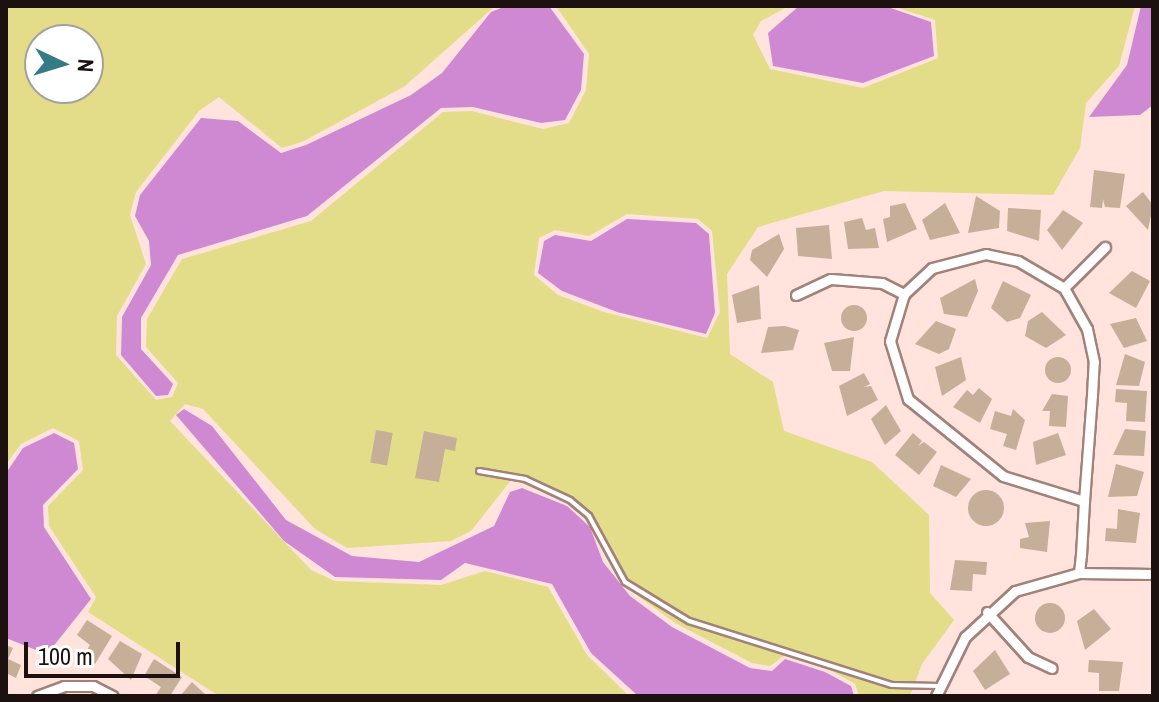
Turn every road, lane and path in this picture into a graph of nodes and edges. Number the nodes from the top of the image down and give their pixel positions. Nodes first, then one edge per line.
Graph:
1 (1105, 247) dead end
2 (1064, 288) junction
3 (904, 294) junction
4 (796, 295) dead end
5 (479, 471) dead end
6 (1084, 501) junction
7 (1079, 573) junction
8 (1153, 574) edge
9 (987, 612) junction
10 (1052, 668) dead end
11 (937, 691) edge
12 (37, 696) edge
13 (113, 696) edge

1 - 2 street
2 - 3 street
2 - 6 street
3 - 4 street
3 - 6 street
5 - 11 lane
6 - 7 street
7 - 8 street
7 - 9 street
9 - 10 street
9 - 11 street
12 - 13 street

